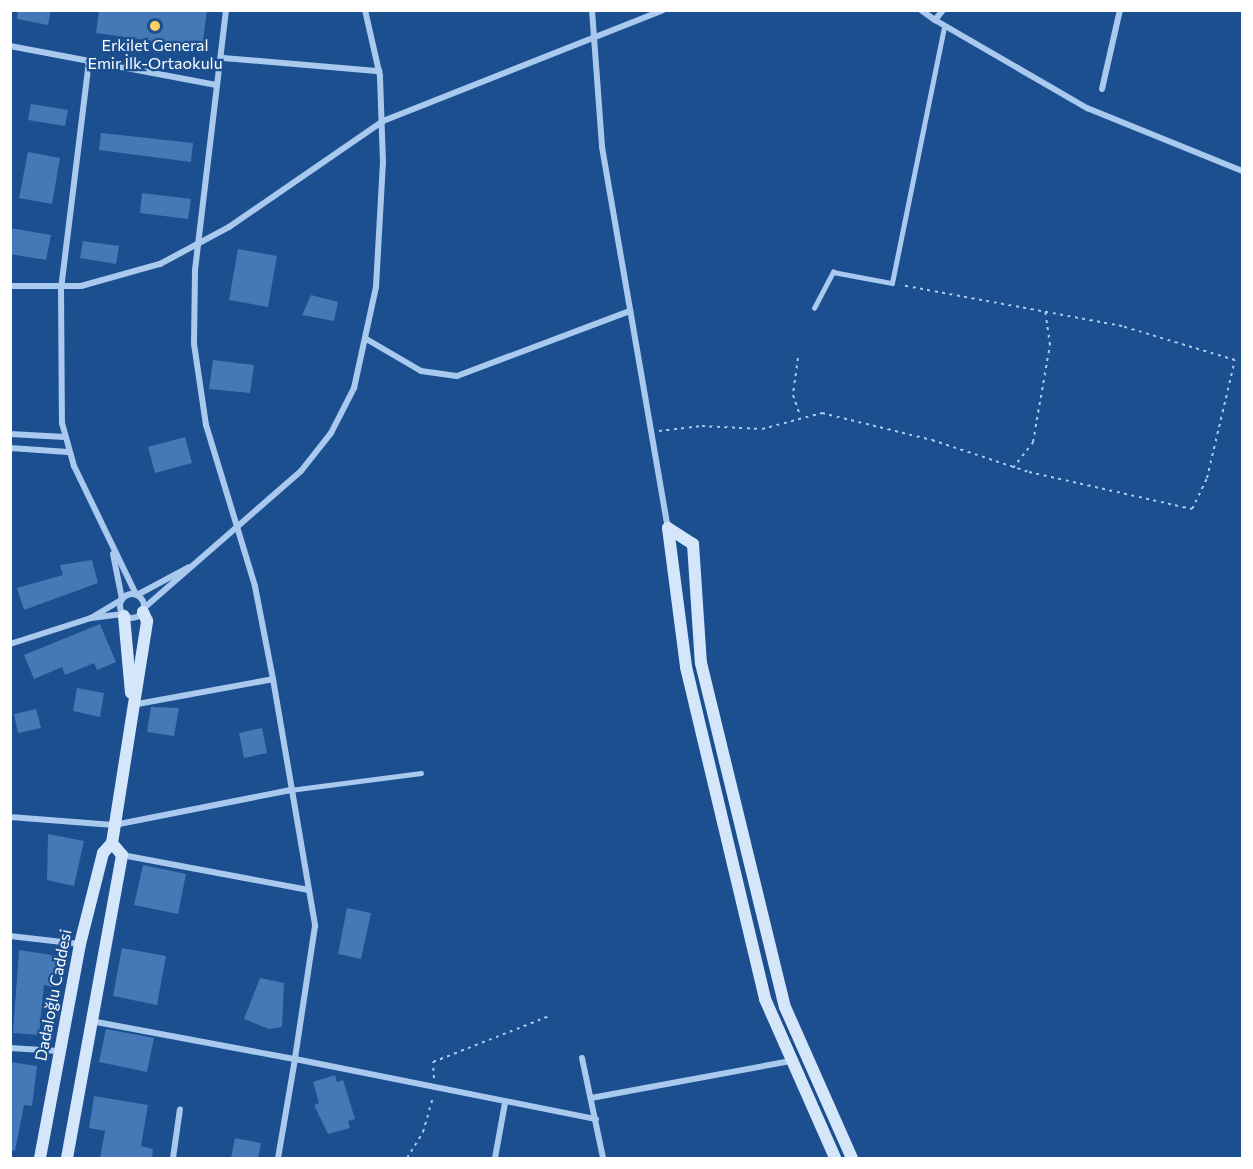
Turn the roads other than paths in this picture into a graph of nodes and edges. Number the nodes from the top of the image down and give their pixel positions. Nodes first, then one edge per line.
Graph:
1 (226, 10) edge
2 (365, 10) edge
3 (592, 10) edge
4 (663, 10) edge
5 (921, 10) edge
6 (943, 10) edge
7 (1120, 10) edge
8 (935, 20) junction
9 (944, 27) junction
10 (596, 34) junction
11 (10, 46) edge
12 (223, 58) junction
13 (89, 61) junction
14 (379, 71) junction
15 (216, 85) junction
16 (1102, 88) dead end
17 (383, 121) junction
18 (1242, 171) edge
19 (198, 246) junction
20 (10, 286) edge
21 (61, 288) junction
22 (814, 308) dead end
23 (630, 311) junction
24 (368, 340) junction
25 (10, 434) edge
26 (65, 437) junction
27 (10, 448) edge
28 (68, 452) junction
29 (239, 528) junction
30 (668, 528) junction
31 (113, 553) junction
32 (190, 567) junction
33 (136, 594) junction
34 (122, 599) junction
35 (144, 610) junction
36 (124, 615) junction
37 (91, 618) junction
38 (10, 644) edge
39 (273, 679) junction
40 (131, 701) junction
41 (421, 773) dead end
42 (290, 790) junction
43 (10, 817) edge
44 (114, 825) junction
45 (112, 843) junction
46 (122, 855) junction
47 (309, 890) junction
48 (10, 936) edge
49 (80, 944) junction
50 (91, 1021) junction
51 (10, 1048) edge
52 (58, 1051) junction
53 (582, 1058) dead end
54 (295, 1059) junction
55 (791, 1061) junction
56 (591, 1098) junction
57 (506, 1103) junction
58 (180, 1109) dead end
59 (596, 1119) junction
60 (40, 1158) edge
61 (67, 1158) edge
62 (173, 1158) edge
63 (278, 1158) edge
64 (495, 1158) edge
65 (603, 1158) edge
66 (835, 1158) edge
67 (852, 1158) edge

1 - 12 street
2 - 14 street
3 - 10 street
4 - 10 street
5 - 8 street
6 - 8 street
7 - 16 street
8 - 9 street
9 - 18 street
9 - 22 lane
10 - 17 street
10 - 23 street
11 - 13 street
12 - 14 street
12 - 15 street
13 - 15 street
13 - 21 street
14 - 17 street
15 - 19 street
17 - 19 street
17 - 24 street
19 - 21 street
19 - 29 street
20 - 21 street
21 - 26 street
23 - 24 street
23 - 30 street
24 - 29 street
25 - 26 street
26 - 28 street
27 - 28 street
28 - 31 street
29 - 32 street
29 - 39 street
30 - 55 street
30 - 67 street
31 - 33 street
31 - 34 street
32 - 33 street
32 - 35 street
33 - 34 street
33 - 35 street
34 - 36 street
34 - 37 street
35 - 36 street
35 - 40 street, Dadaloğlu Caddesi
36 - 37 street
36 - 40 street, Dadaloğlu Caddesi
37 - 38 street
39 - 40 street
39 - 42 street
40 - 44 street, Dadaloğlu Caddesi
41 - 42 lane
42 - 44 street
42 - 47 street
43 - 44 street
44 - 45 street, Dadaloğlu Caddesi
45 - 46 street
45 - 49 street, Dadaloğlu Caddesi
46 - 47 street
46 - 50 street
47 - 54 street
48 - 49 street
49 - 52 street, Dadaloğlu Caddesi
50 - 54 street
50 - 61 street
51 - 52 street
52 - 60 street, Dadaloğlu Caddesi
53 - 56 street
54 - 57 street
54 - 63 street
55 - 56 street
55 - 66 street
56 - 59 street
57 - 59 street
57 - 64 street
58 - 62 street
59 - 65 street

